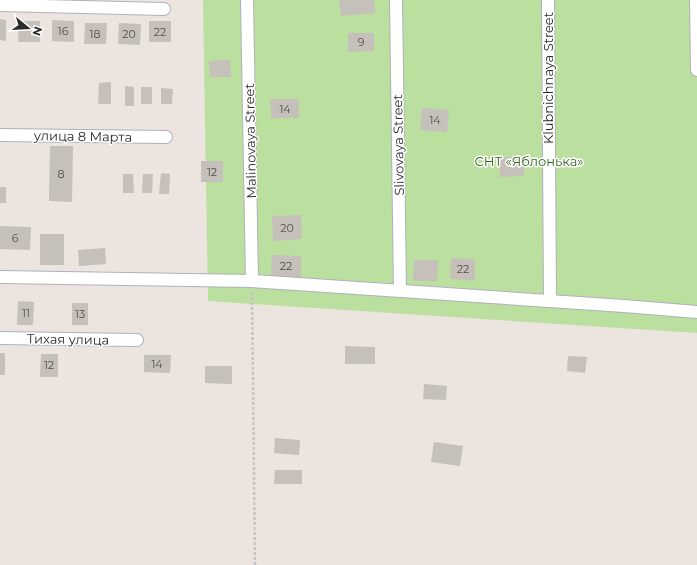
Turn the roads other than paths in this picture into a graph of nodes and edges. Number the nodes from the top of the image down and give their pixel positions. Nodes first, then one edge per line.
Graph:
1 (247, 0) edge
2 (396, 0) edge
3 (548, 0) edge
4 (696, 0) edge
5 (0, 5) edge
6 (164, 9) dead end
7 (697, 70) edge
8 (0, 135) edge
9 (166, 137) dead end
10 (0, 277) edge
11 (252, 281) junction
12 (400, 291) junction
13 (550, 301) junction
14 (697, 312) edge
15 (0, 338) edge
16 (137, 340) dead end

1 - 11 street, Malinovaya Street
2 - 12 street, Slivovaya Street
3 - 13 street, Klubnichnaya Street
4 - 7 street
5 - 6 street
8 - 9 street, улица 8 Марта
10 - 11 street
11 - 12 street
12 - 13 street
13 - 14 street
15 - 16 street, Тихая улица

